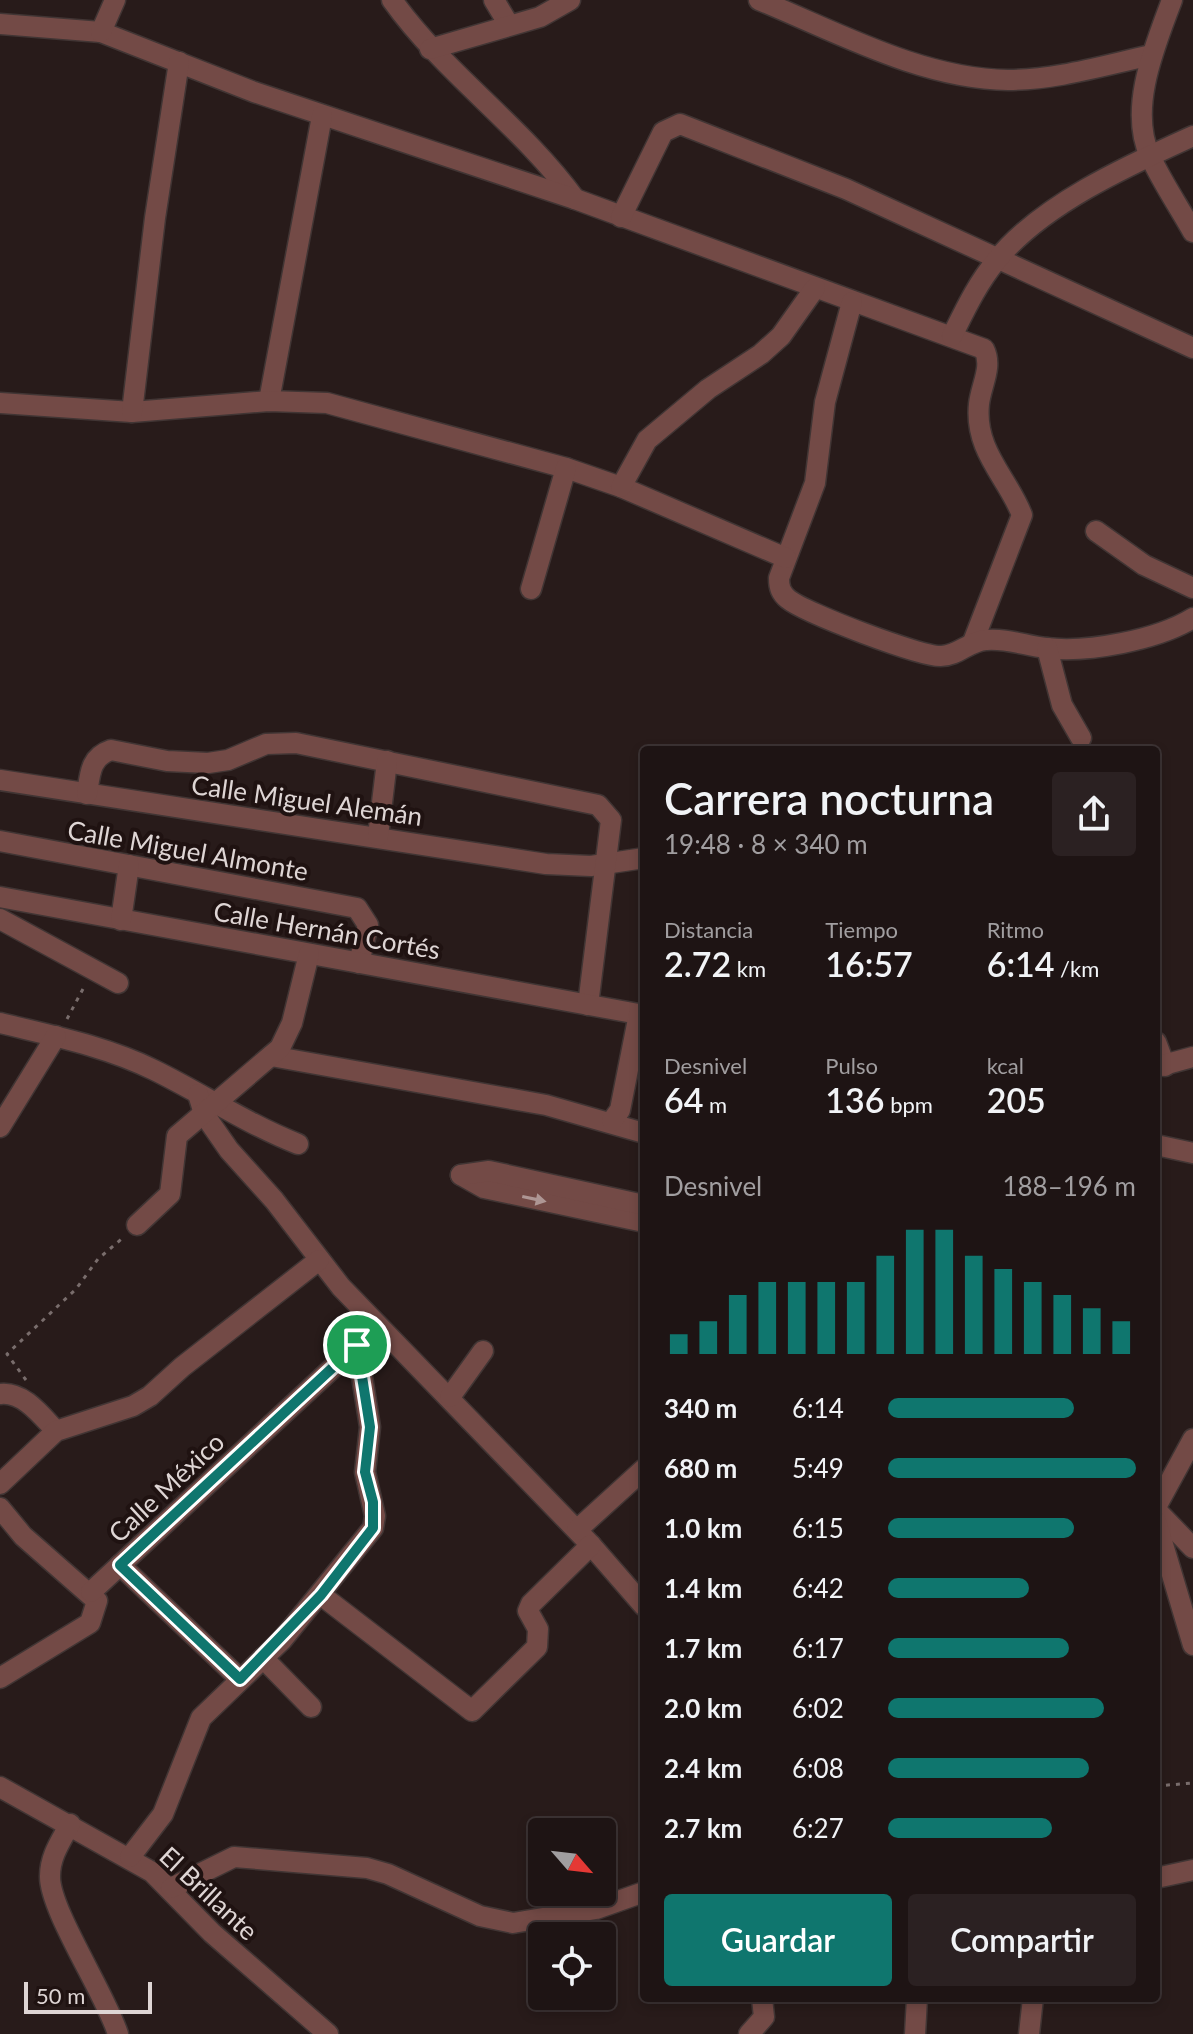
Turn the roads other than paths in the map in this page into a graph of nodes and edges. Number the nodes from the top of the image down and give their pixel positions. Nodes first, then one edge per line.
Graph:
1 (115, 0) edge
2 (392, 0) edge
3 (494, 0) edge
4 (570, 0) edge
5 (759, 0) edge
6 (1172, 0) edge
7 (0, 24) edge
8 (509, 25) junction
9 (101, 32) junction
10 (430, 49) junction
11 (1152, 55) junction
12 (179, 62) junction
13 (322, 116) junction
14 (1193, 136) edge
15 (1150, 156) junction
16 (575, 199) junction
17 (621, 217) junction
18 (1192, 228) edge
19 (997, 259) junction
20 (815, 288) junction
21 (852, 302) junction
22 (952, 336) junction
23 (1193, 348) edge
24 (269, 401) junction
25 (0, 403) edge
26 (132, 412) junction
27 (566, 468) junction
28 (621, 487) junction
29 (1096, 531) dead end
30 (786, 558) junction
31 (1193, 588) edge
32 (531, 589) dead end
33 (1193, 618) edge
34 (973, 642) junction
35 (1047, 648) junction
36 (1081, 738) dead end
37 (387, 761) junction
38 (0, 780) edge
39 (87, 794) junction
40 (378, 836) junction
41 (0, 841) edge
42 (640, 859) edge
43 (606, 863) junction
44 (129, 865) junction
45 (7, 899) edge
46 (0, 919) edge
47 (121, 920) junction
48 (18, 931) junction
49 (309, 954) junction
50 (359, 963) junction
51 (118, 983) dead end
52 (588, 1005) junction
53 (640, 1014) edge
54 (0, 1023) edge
55 (640, 1023) edge
56 (60, 1031) junction
57 (271, 1056) junction
58 (1193, 1057) edge
59 (1160, 1067) edge
60 (206, 1104) junction
61 (612, 1121) junction
62 (0, 1127) edge
63 (640, 1132) edge
64 (298, 1144) dead end
65 (1160, 1146) edge
66 (1193, 1153) edge
67 (640, 1204) edge
68 (640, 1221) edge
69 (137, 1225) road end
70 (319, 1260) junction
71 (379, 1326) junction
72 (357, 1345) junction
73 (483, 1351) dead end
74 (6, 1394) edge
75 (450, 1397) junction
76 (56, 1431) junction
77 (1193, 1439) edge
78 (640, 1474) edge
79 (0, 1484) edge
80 (1160, 1501) edge
81 (0, 1508) edge
82 (1160, 1513) edge
83 (1160, 1534) edge
84 (584, 1537) junction
85 (1193, 1548) edge
86 (120, 1565) junction
87 (91, 1592) junction
88 (321, 1595) junction
89 (640, 1601) edge
90 (1193, 1645) edge
91 (263, 1658) junction
92 (0, 1678) edge
93 (240, 1679) junction
94 (311, 1707) dead end
95 (0, 1787) edge
96 (70, 1824) junction
97 (130, 1857) junction
98 (1193, 1870) edge
99 (1160, 1877) edge
100 (171, 1888) junction
101 (640, 1893) edge
102 (762, 2002) edge
103 (917, 2002) edge
104 (1033, 2002) edge
105 (1031, 2029) edge
106 (118, 2034) edge
107 (328, 2034) edge
108 (749, 2034) edge
109 (915, 2034) edge

1 - 9 street
2 - 10 street
3 - 8 street
4 - 8 street
5 - 11 street
6 - 11 street
7 - 9 street
8 - 10 street
9 - 12 street
10 - 16 street
11 - 15 street
12 - 13 street
12 - 26 street
13 - 16 street
13 - 24 street
14 - 15 street
15 - 18 street
15 - 19 street
16 - 17 street
17 - 19 street
17 - 20 street
19 - 22 street
19 - 23 street
20 - 21 street
20 - 28 street
21 - 22 street
21 - 30 street
22 - 34 street
24 - 26 street
24 - 27 street
25 - 26 street
27 - 28 street
27 - 32 street
28 - 30 street
29 - 31 street
30 - 34 street
33 - 35 street
34 - 35 street
35 - 36 street
37 - 39 street
37 - 40 street
37 - 43 street
38 - 39 street, Calle Miguel Alemán
39 - 40 street, Calle Miguel Alemán
40 - 43 street, Calle Miguel Alemán
41 - 44 street, Calle Miguel Almonte
42 - 43 street, Calle Miguel Alemán
43 - 52 street
44 - 47 street
44 - 50 street, Calle Miguel Almonte
45 - 47 street, Calle Hernán Cortés
45 - 48 street
46 - 48 street
47 - 49 street, Calle Hernán Cortés
48 - 51 street
49 - 50 street, Calle Hernán Cortés
49 - 57 street
50 - 52 street, Calle Hernán Cortés
52 - 53 street, Calle Hernán Cortés
54 - 56 street
55 - 61 street
56 - 60 street
56 - 62 street
57 - 60 street
57 - 61 street
58 - 59 street
60 - 64 street
60 - 69 street
60 - 70 street
61 - 63 street
65 - 66 street
67 -> 68 street
70 - 71 street
70 - 76 street
71 - 72 street, Calle México
71 - 75 street
72 - 86 street, Calle México
72 - 88 street
73 - 75 street
74 - 76 street
75 - 84 street
76 - 79 street
77 - 80 street
78 - 84 street
81 - 87 street
82 - 85 street
83 - 90 street
84 - 88 street
84 - 89 street
86 - 87 street, Calle México
86 - 93 street
87 - 92 street
88 - 91 street
91 - 93 street
91 - 94 street
93 - 97 street
95 - 96 street, El Brillante
96 - 97 street, El Brillante
96 - 106 street
97 - 100 street, El Brillante
98 - 99 street
100 - 101 street
100 - 107 street, El Brillante
102 - 108 street
103 - 109 street
104 - 105 street

